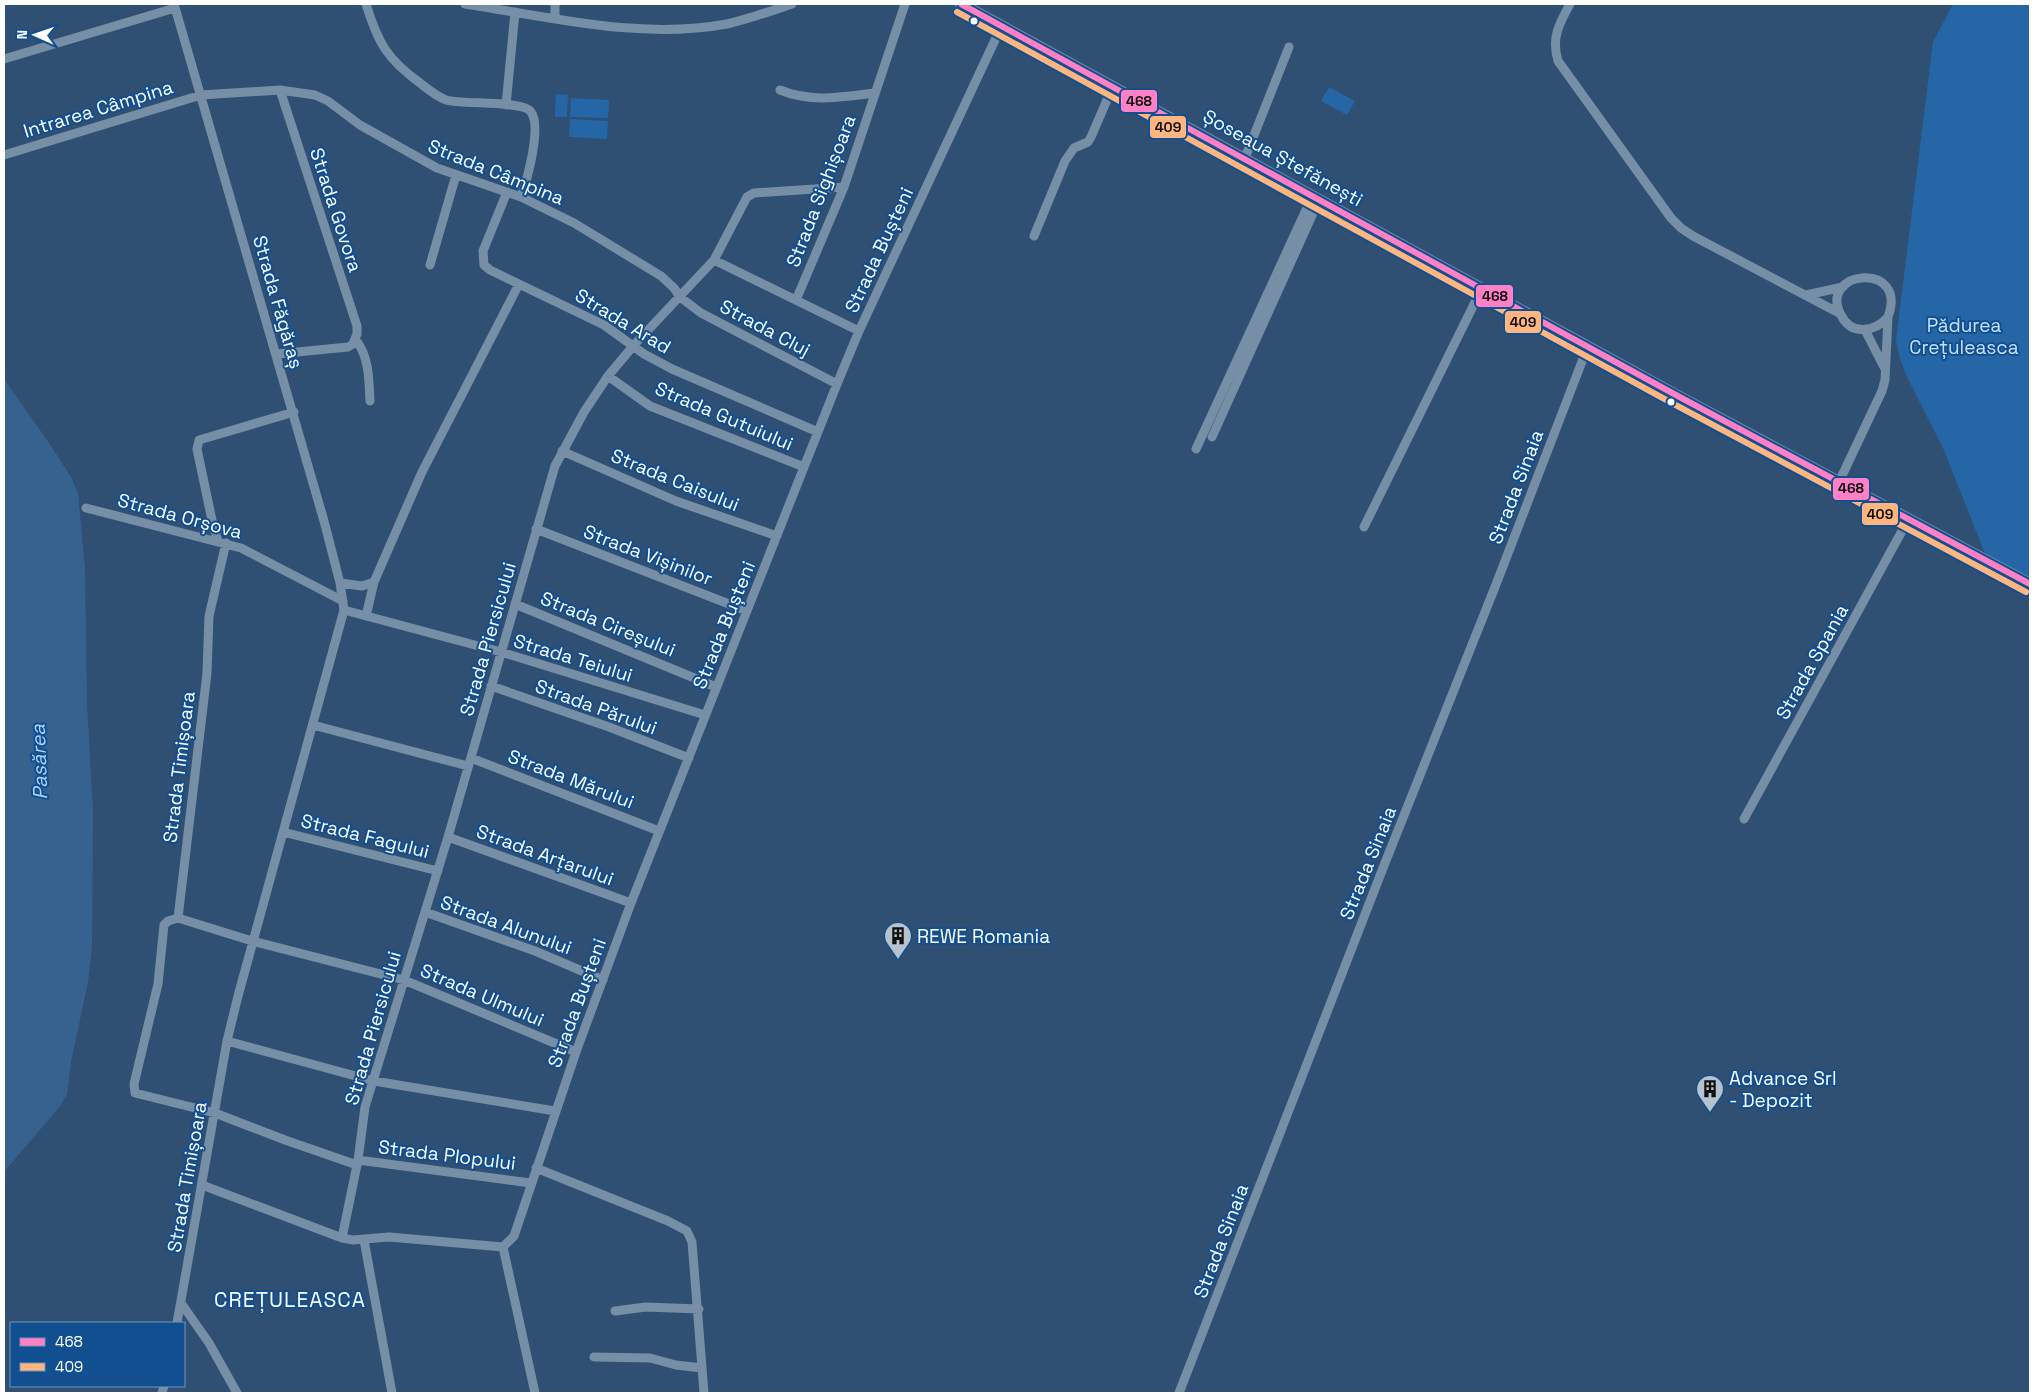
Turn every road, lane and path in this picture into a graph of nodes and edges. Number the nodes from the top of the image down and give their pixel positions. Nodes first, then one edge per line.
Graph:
1 (366, 4) edge
2 (465, 4) edge
3 (555, 4) edge
4 (792, 4) edge
5 (906, 4) edge
6 (961, 4) edge
7 (1570, 4) edge
8 (174, 6) edge
9 (515, 12) junction
10 (555, 19) junction
11 (1002, 25) junction
12 (1288, 47) dead end
13 (4, 59) edge
14 (1113, 86) junction
15 (280, 90) junction
16 (780, 90) dead end
17 (875, 93) junction
18 (201, 95) junction
19 (506, 104) junction
20 (4, 155) edge
21 (1245, 158) junction
22 (456, 176) junction
23 (844, 187) junction
24 (507, 192) junction
25 (521, 197) junction
26 (1316, 198) junction
27 (1034, 236) dead end
28 (714, 260) junction
29 (430, 265) dead end
30 (519, 284) junction
31 (1843, 287) junction
32 (1482, 288) junction
33 (1806, 295) junction
34 (680, 298) junction
35 (796, 300) junction
36 (1839, 312) junction
37 (1888, 317) junction
38 (1865, 330) junction
39 (859, 331) junction
40 (356, 340) junction
41 (634, 345) junction
42 (1588, 346) junction
43 (277, 354) junction
44 (1885, 370) junction
45 (608, 376) junction
46 (837, 384) junction
47 (370, 400) dead end
48 (294, 412) junction
49 (818, 432) junction
50 (1212, 437) dead end
51 (1196, 449) dead end
52 (562, 451) junction
53 (804, 467) junction
54 (1839, 482) junction
55 (86, 508) dead end
56 (1908, 520) junction
57 (1364, 527) dead end
58 (536, 529) junction
59 (777, 536) junction
60 (222, 542) junction
61 (374, 582) junction
62 (340, 583) junction
63 (2030, 584) edge
64 (515, 604) junction
65 (343, 606) junction
66 (747, 611) junction
67 (366, 616) junction
68 (501, 652) junction
69 (491, 686) junction
70 (716, 687) junction
71 (705, 715) junction
72 (313, 725) junction
73 (689, 758) junction
74 (470, 762) junction
75 (1744, 819) dead end
76 (659, 831) junction
77 (283, 832) junction
78 (448, 837) junction
79 (438, 871) junction
80 (631, 903) junction
81 (425, 912) junction
82 (178, 918) junction
83 (252, 941) junction
84 (404, 980) junction
85 (603, 980) junction
86 (227, 1041) junction
87 (576, 1052) junction
88 (374, 1081) junction
89 (555, 1111) junction
90 (215, 1113) junction
91 (358, 1162) junction
92 (536, 1168) junction
93 (531, 1183) junction
94 (202, 1185) junction
95 (342, 1238) junction
96 (364, 1240) junction
97 (503, 1246) junction
98 (181, 1303) junction
99 (698, 1309) junction
100 (614, 1311) dead end
101 (176, 1322) edge
102 (594, 1357) dead end
103 (702, 1368) junction
104 (237, 1393) edge
105 (392, 1393) edge
106 (535, 1393) edge
107 (704, 1393) edge
108 (1179, 1393) edge

1 - 19 street
2 - 9 street
3 - 10 street
4 - 10 street
5 - 17 street, Strada Sighișoara
6 - 11 main road, Șoseaua Ștefănești
7 - 33 street
8 - 13 street
8 - 18 street, Strada Făgăraș
9 - 10 street
9 - 19 street
11 - 14 main road, Șoseaua Ștefănești
11 - 39 street, Strada Bușteni
12 - 21 street
14 - 21 main road, Șoseaua Ștefănești
14 - 27 street
15 - 18 street, Strada Câmpina
15 - 22 street, Strada Câmpina
15 - 40 street, Strada Govora
16 - 17 street, Strada Sighișoara
17 - 23 street, Strada Sighișoara
18 - 20 street, Intrarea Câmpina
18 - 43 street, Strada Făgăraș
19 - 25 street
21 - 26 main road, Șoseaua Ștefănești
22 - 24 street, Strada Câmpina
22 - 29 street
23 - 28 street, Strada Piersicului
23 - 35 street, Strada Sighișoara
24 - 25 street, Strada Câmpina
24 - 30 street, Strada Arad
25 - 34 street, Strada Câmpina
26 - 32 main road, Șoseaua Ștefănești
26 - 50 street
26 - 51 street
28 - 34 street, Strada Piersicului
28 - 35 street, Strada Sighișoara
30 - 41 street, Strada Arad
30 - 61 street
31 - 33 street
31 - 36 street
31 - 37 street
32 - 42 main road, Șoseaua Ștefănești
32 - 57 street
33 - 36 street
34 - 41 street, Strada Piersicului
34 - 46 street, Strada Cluj
35 - 39 street, Strada Sighișoara
36 - 38 street
37 - 38 street
37 - 44 street
38 - 44 street
39 - 46 street, Strada Bușteni
40 - 43 street
40 - 47 street, Strada Govora
41 - 45 street, Strada Piersicului
41 - 49 street, Strada Arad
42 - 54 main road, Șoseaua Ștefănești
42 - 108 street, Strada Sinaia
43 - 48 street, Strada Făgăraș
44 - 54 street
45 - 52 street, Strada Piersicului
45 - 53 street, Strada Gutuiului
46 - 49 street, Strada Bușteni
48 - 60 street, Strada Timișoara
48 - 62 street, Strada Făgăraș
49 - 53 street, Strada Bușteni
52 - 58 street, Strada Piersicului
52 - 59 street, Strada Caisului
53 - 59 street, Strada Bușteni
54 - 56 main road, Șoseaua Ștefănești
55 - 60 street, Strada Orșova
56 - 63 main road, Șoseaua Ștefănești
56 - 75 street, Strada Spania
58 - 64 street, Strada Piersicului
58 - 66 street, Strada Vișinilor
59 - 66 street, Strada Bușteni
60 - 65 street, Strada Orșova
60 - 82 street, Strada Timișoara
61 - 62 street
61 - 67 street
62 - 65 street, Strada Făgăraș
64 - 68 street, Strada Piersicului
64 - 70 street, Strada Cireșului
65 - 67 street, Strada Teiului
65 - 72 street, Strada Timișoara
66 - 70 street, Strada Bușteni
67 - 68 street, Strada Teiului
68 - 69 street, Strada Piersicului
68 - 71 street, Strada Teiului
69 - 73 street, Strada Părului
69 - 74 street, Strada Piersicului
70 - 71 street, Strada Bușteni
71 - 73 street, Strada Bușteni
72 - 74 street, Strada Mărului
72 - 77 street, Strada Timișoara
73 - 76 street, Strada Bușteni
74 - 76 street, Strada Mărului
74 - 78 street, Strada Piersicului
76 - 80 street, Strada Bușteni
77 - 79 street, Strada Fagului
77 - 83 street, Strada Timișoara
78 - 79 street, Strada Piersicului
78 - 80 street, Strada Arțarului
79 - 81 street, Strada Piersicului
80 - 85 street, Strada Bușteni
81 - 84 street, Strada Piersicului
81 - 85 street, Strada Alunului
82 - 83 street
82 - 90 street, Strada Plopului
83 - 84 street, Strada Ulmului
83 - 86 street, Strada Timișoara
84 - 87 street, Strada Ulmului
84 - 88 street, Strada Piersicului
85 - 87 street, Strada Bușteni
86 - 88 street
86 - 90 street, Strada Timișoara
87 - 89 street, Strada Bușteni
88 - 89 street
88 - 91 street, Strada Piersicului
89 - 92 street, Strada Bușteni
90 - 91 street, Strada Plopului
90 - 94 street, Strada Timișoara
91 - 93 street, Strada Plopului
91 - 95 street, Strada Piersicului
92 - 93 street, Strada Bușteni
92 - 99 street
93 - 97 street, Strada Bușteni
94 - 95 street
94 - 98 street, Strada Timișoara
95 - 96 street
96 - 97 street
96 - 105 street
97 - 106 street
98 - 101 street, Strada Timișoara
98 - 104 street
99 - 100 street
99 - 103 street
102 - 103 street
103 - 107 street

